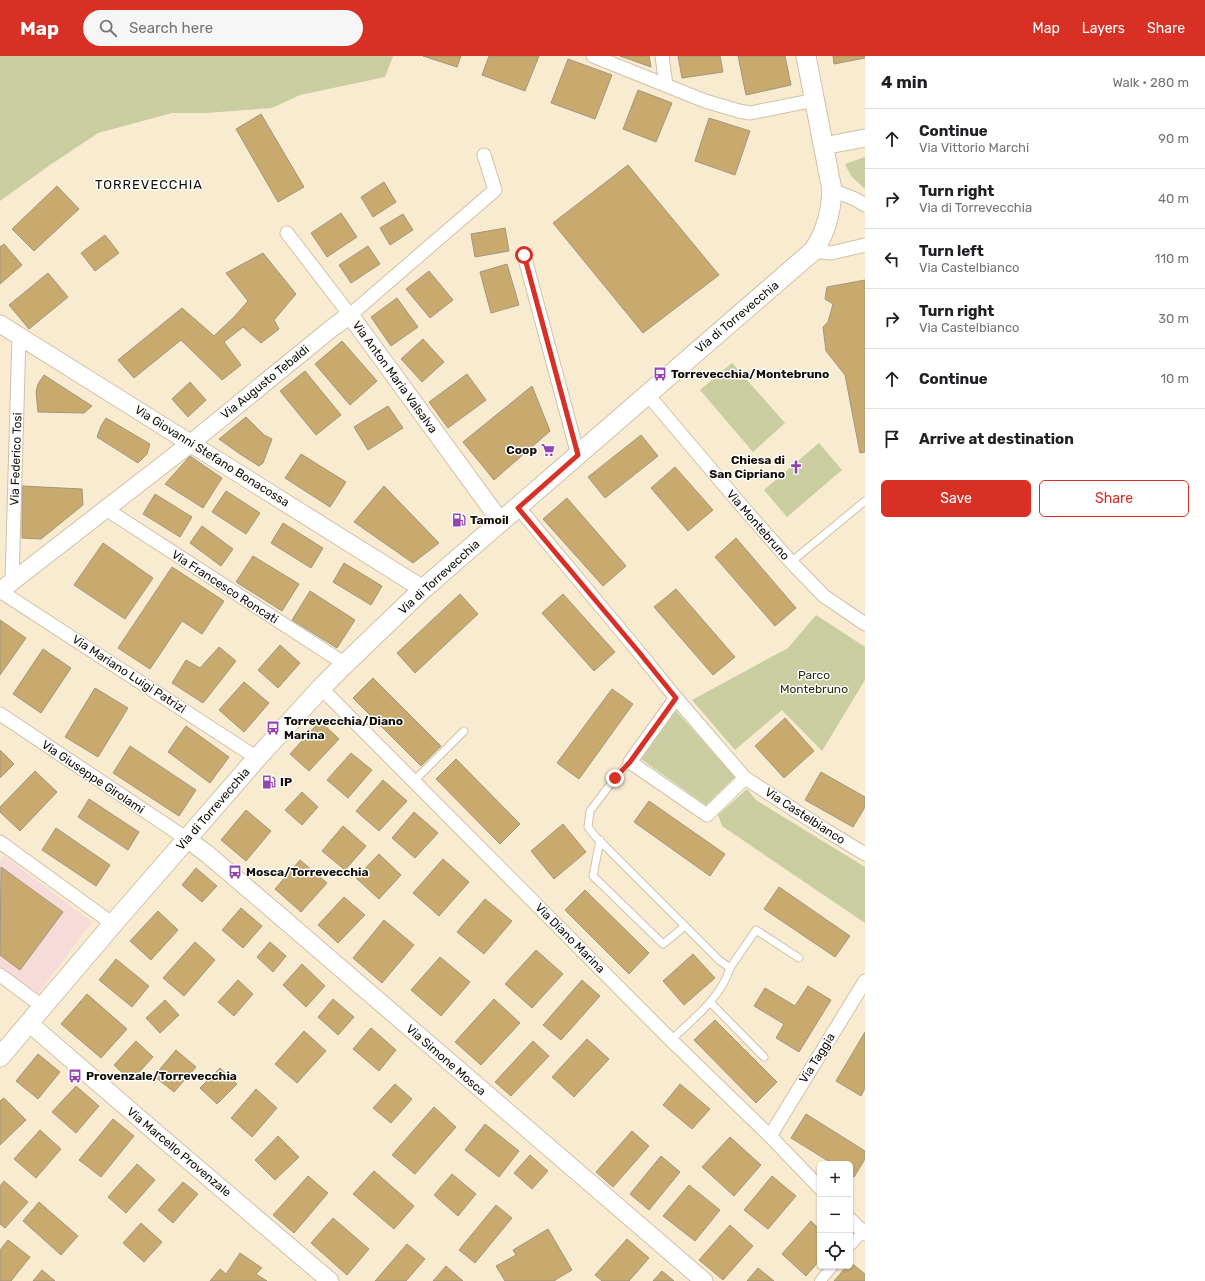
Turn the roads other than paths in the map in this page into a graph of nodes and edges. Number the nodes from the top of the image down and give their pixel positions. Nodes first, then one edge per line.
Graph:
1 (593, 56) edge
2 (662, 56) edge
3 (806, 56) edge
4 (666, 85) junction
5 (815, 100) junction
6 (865, 138) edge
7 (823, 146) junction
8 (484, 155) dead end
9 (832, 190) junction
10 (865, 205) edge
11 (287, 233) dead end
12 (865, 245) edge
13 (814, 251) junction
14 (524, 255) dead end
15 (350, 315) junction
16 (0, 324) edge
17 (19, 336) junction
18 (648, 395) junction
19 (191, 443) junction
20 (578, 455) junction
21 (865, 501) edge
22 (106, 508) junction
23 (518, 508) junction
24 (500, 522) junction
25 (791, 562) junction
26 (4, 587) edge
27 (424, 589) junction
28 (865, 624) edge
29 (345, 664) junction
30 (321, 688) junction
31 (676, 698) junction
32 (0, 714) edge
33 (464, 731) dead end
34 (257, 758) junction
35 (630, 762) junction
36 (745, 778) junction
37 (414, 781) junction
38 (187, 839) junction
39 (600, 840) junction
40 (0, 842) edge
41 (865, 854) edge
42 (113, 924) junction
43 (686, 926) junction
44 (799, 958) dead end
45 (730, 968) junction
46 (0, 975) edge
47 (865, 981) edge
48 (710, 1002) junction
49 (43, 1006) junction
50 (30, 1023) junction
51 (670, 1040) junction
52 (0, 1057) edge
53 (764, 1058) dead end
54 (770, 1136) junction
55 (817, 1185) edge
56 (853, 1222) edge
57 (864, 1233) edge
58 (853, 1243) edge
59 (830, 1269) edge
60 (330, 1281) edge
61 (704, 1281) edge
62 (820, 1281) edge

1 - 4 street
2 - 4 street
3 - 5 main road, Via di Torrevecchia
4 - 5 street
5 - 7 main road, Via di Torrevecchia
6 - 7 street
7 - 9 main road, Via di Torrevecchia
8 - 15 street, Via Augusto Tebaldi
9 - 10 street
9 - 13 main road, Via di Torrevecchia
11 - 15 street, Via Anton Maria Valsalva
12 - 13 street
13 - 18 main road, Via di Torrevecchia
14 - 20 street
15 - 19 street, Via Augusto Tebaldi
15 - 24 street, Via Anton Maria Valsalva
16 - 17 street, Via Giovanni Stefano Bonacossa
17 - 19 street, Via Giovanni Stefano Bonacossa
17 - 26 street, Via Federico Tosi
18 - 20 main road, Via di Torrevecchia
18 - 25 street, Via Montebruno
19 - 22 street, Via Augusto Tebaldi
19 - 27 street, Via Giovanni Stefano Bonacossa
20 - 23 main road, Via di Torrevecchia
21 - 25 lane
22 - 26 street, Via Augusto Tebaldi
22 - 29 street, Via Francesco Roncati
23 - 24 main road, Via di Torrevecchia
23 - 31 street, Via Castelbianco
24 - 27 main road, Via di Torrevecchia
25 - 28 street, Via Montebruno
26 - 34 street, Via Mariano Luigi Patrizi
27 - 29 main road, Via di Torrevecchia
29 - 30 main road, Via di Torrevecchia
30 - 34 main road, Via di Torrevecchia
30 - 37 street, Via Diano Marina
31 - 35 street
31 - 36 street, Via Castelbianco
32 - 38 street, Via Giuseppe Girolami
33 - 37 lane
34 - 38 main road, Via di Torrevecchia
35 - 36 street
35 - 39 lane
36 - 41 street, Via Castelbianco
37 - 51 street, Via Diano Marina
38 - 42 main road, Via di Torrevecchia
38 - 61 street, Via Simone Mosca
39 - 43 lane
39 - 43 lane
40 - 42 street
42 - 49 main road, Via di Torrevecchia
43 - 45 lane
44 - 45 lane
45 - 48 lane
46 - 49 street
47 - 54 street, Via Taggia
48 - 51 lane
48 - 53 lane
49 - 50 main road, Via di Torrevecchia
50 - 52 main road, Via di Torrevecchia
50 - 60 street, Via Marcello Provenzale
51 - 54 street, Via Diano Marina
54 - 55 street, Via Diano Marina
56 - 57 street
57 - 58 street
59 - 62 street

